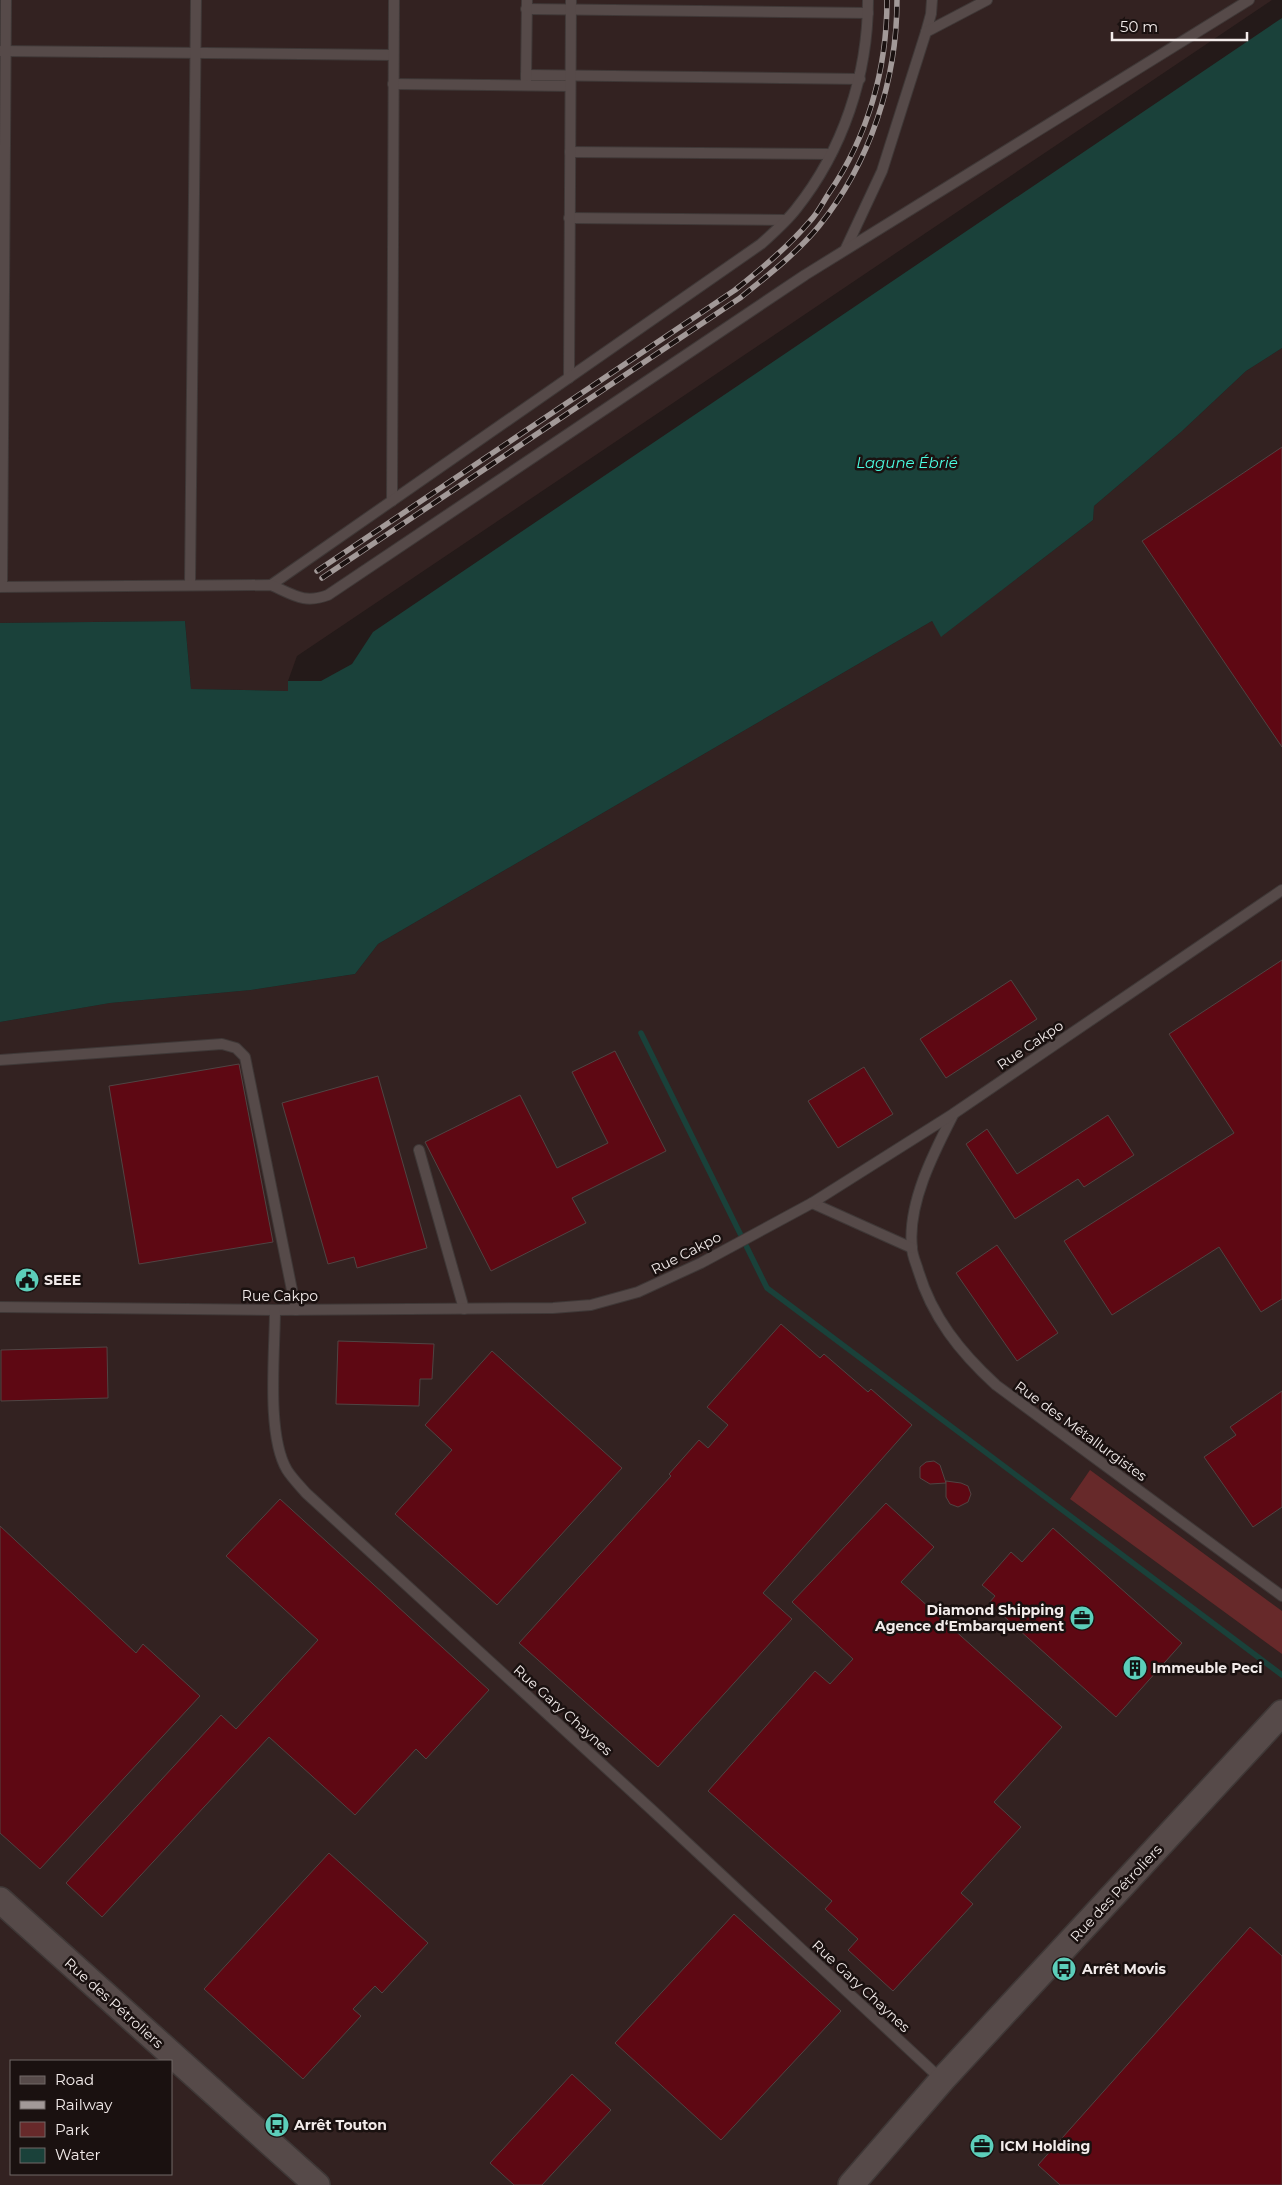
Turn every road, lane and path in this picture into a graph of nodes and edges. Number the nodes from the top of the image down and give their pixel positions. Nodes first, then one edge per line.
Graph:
1 (6, 0) edge
2 (196, 0) edge
3 (394, 0) edge
4 (868, 0) edge
5 (932, 0) edge
6 (987, 0) edge
7 (1232, 0) edge
8 (1249, 0) edge
9 (527, 5) edge
10 (571, 5) edge
11 (868, 13) junction
12 (1228, 13) junction
13 (926, 32) junction
14 (3, 51) edge
15 (196, 54) junction
16 (393, 55) junction
17 (860, 79) junction
18 (526, 80) junction
19 (570, 80) junction
20 (393, 84) junction
21 (570, 152) junction
22 (831, 154) junction
23 (3, 169) edge
24 (569, 218) junction
25 (786, 220) junction
26 (845, 249) junction
27 (2, 277) edge
28 (2, 352) edge
29 (569, 378) junction
30 (2, 454) edge
31 (392, 501) junction
32 (190, 585) junction
33 (271, 585) junction
34 (1, 586) edge
35 (1282, 890) edge
36 (0, 1060) edge
37 (953, 1114) junction
38 (419, 1150) dead end
39 (812, 1203) junction
40 (912, 1248) junction
41 (0, 1307) edge
42 (464, 1309) junction
43 (275, 1310) junction
44 (296, 1310) junction
45 (1282, 1596) edge
46 (1282, 1714) edge
47 (0, 1900) edge
48 (942, 2080) junction
49 (317, 2185) edge
50 (851, 2185) edge

1 - 14 lane
2 - 15 lane
3 - 16 lane
4 - 11 lane
5 - 13 lane
6 - 13 lane
7 - 12 lane
8 - 12 lane
9 - 10 lane
9 - 18 lane
10 - 11 lane
10 - 19 lane
11 - 17 lane
12 - 26 lane
13 - 26 lane
14 - 15 lane
14 - 23 lane
15 - 16 lane
15 - 32 lane
16 - 20 lane
17 - 19 lane
17 - 22 lane
18 - 19 lane
18 - 20 lane
19 - 21 lane
20 - 31 lane
21 - 22 lane
21 - 24 lane
22 - 25 lane
23 - 27 lane
24 - 25 lane
24 - 29 lane
25 - 29 lane
26 - 33 lane
27 - 28 lane
28 - 30 lane
29 - 31 lane
30 - 34 lane
31 - 33 lane
32 - 33 lane
32 - 34 lane
35 - 37 lane, Rue Cakpo
36 - 44 lane
37 - 39 lane, Rue Cakpo
37 - 40 lane, Rue des Métallurgistes
38 - 42 lane
39 - 40 lane
39 - 42 lane, Rue Cakpo
40 - 45 lane, Rue des Métallurgistes
41 - 43 lane, Rue Cakpo
42 - 44 lane, Rue Cakpo
43 - 44 lane, Rue Cakpo
43 - 48 lane, Rue Gary Chaynes
46 - 48 street, Rue des Pétroliers
47 - 49 street, Rue des Pétroliers
48 - 50 street, Rue des Pétroliers

